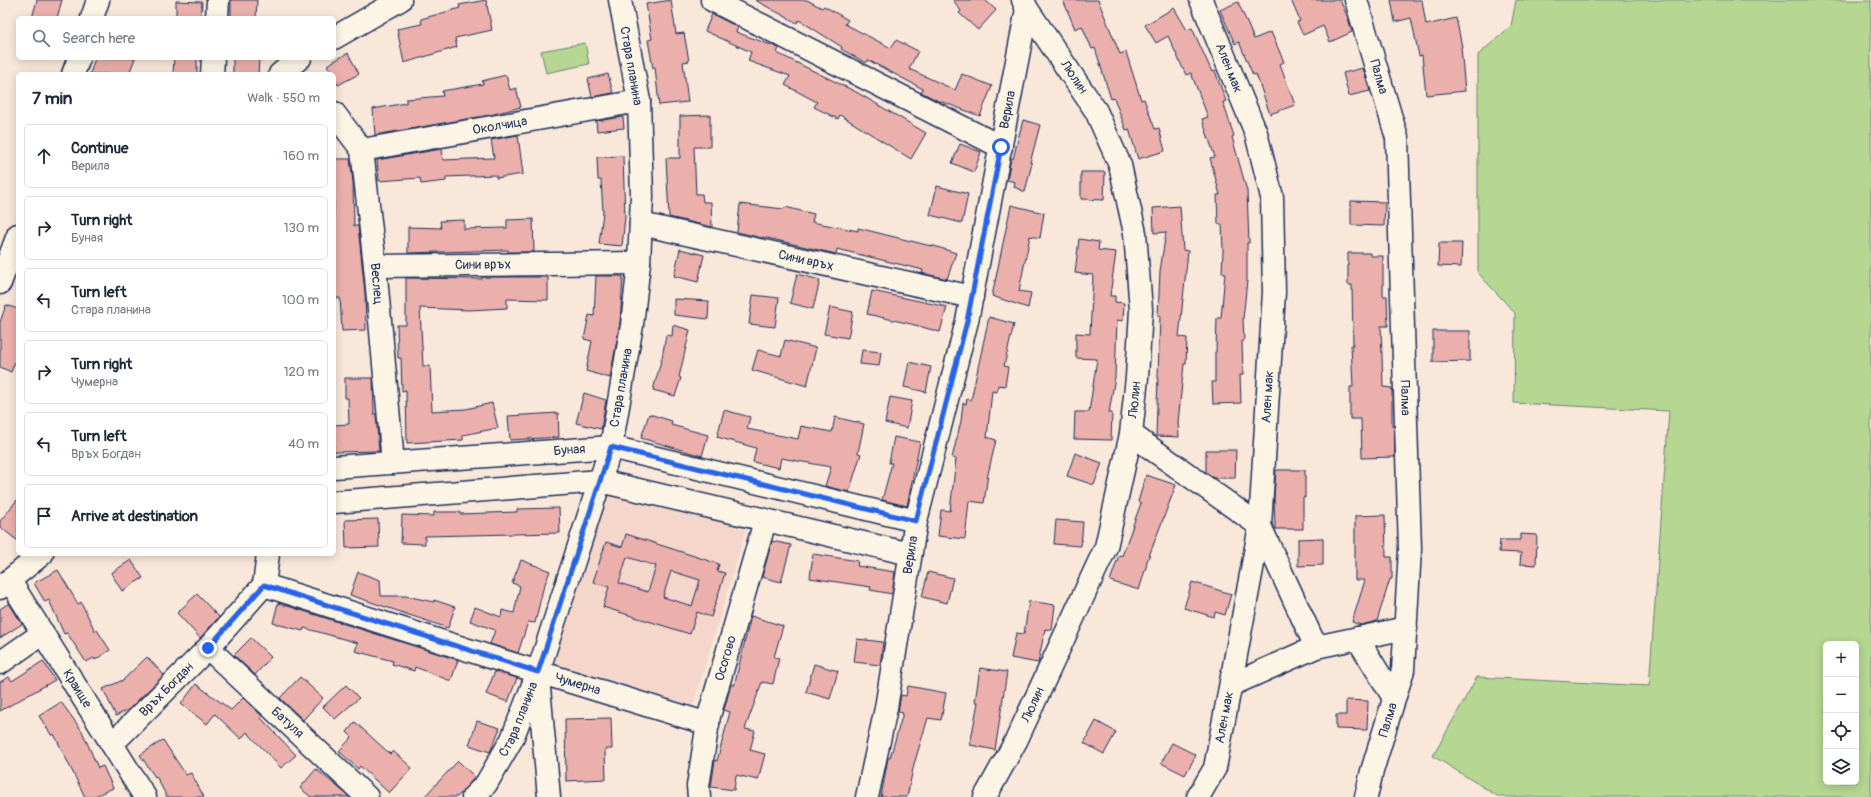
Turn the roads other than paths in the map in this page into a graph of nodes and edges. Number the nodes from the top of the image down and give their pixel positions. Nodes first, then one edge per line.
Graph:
1 (98, 0) edge
2 (218, 0) edge
3 (399, 0) edge
4 (620, 0) edge
5 (712, 0) edge
6 (1201, 0) edge
7 (1356, 0) edge
8 (1025, 4) edge
9 (93, 16) edge
10 (217, 16) edge
11 (336, 37) edge
12 (78, 60) edge
13 (213, 60) edge
14 (74, 72) edge
15 (212, 72) edge
16 (639, 101) junction
17 (336, 116) edge
18 (1001, 147) junction
19 (362, 150) junction
20 (641, 224) junction
21 (16, 240) edge
22 (639, 263) junction
23 (375, 266) junction
24 (0, 283) edge
25 (972, 297) junction
26 (1131, 434) junction
27 (611, 447) junction
28 (393, 463) junction
29 (336, 467) edge
30 (600, 481) junction
31 (336, 502) edge
32 (765, 521) junction
33 (916, 521) junction
34 (1260, 526) junction
35 (910, 554) junction
36 (40, 556) edge
37 (268, 556) edge
38 (5, 584) edge
39 (264, 585) junction
40 (1406, 628) junction
41 (43, 633) junction
42 (1357, 638) junction
43 (1316, 647) junction
44 (208, 648) junction
45 (0, 663) edge
46 (538, 672) junction
47 (1231, 685) junction
48 (1394, 698) junction
49 (708, 724) junction
50 (112, 744) junction
51 (145, 797) edge
52 (367, 797) edge
53 (473, 797) edge
54 (549, 797) edge
55 (699, 797) edge
56 (867, 797) edge
57 (985, 797) edge
58 (1198, 797) edge
59 (1366, 797) edge

1 - 9 street
2 - 10 street
3 - 11 street
4 - 16 street, Стара планина
5 - 18 street
6 - 34 street, Ален мак
7 - 40 street, Палма
8 - 18 street, Верила
8 - 26 street, Люлин
12 - 14 street
13 - 15 street
16 - 19 street, Околчица
16 - 20 street, Стара планина
17 - 19 street
18 - 25 street, Верила
19 - 23 street, Веслец
20 - 22 street, Стара планина
20 - 25 street, Сини връх
21 - 24 street
22 - 23 street, Сини връх
22 - 27 street, Стара планина
23 - 28 street, Веслец
25 - 33 street, Верила
26 - 34 street
26 - 57 street, Люлин
27 - 28 street, Буная
27 - 30 street, Стара планина
27 - 33 street, Буная
28 - 29 street, Буная
30 - 31 street
30 - 32 street
30 - 46 street, Стара планина
32 - 35 street
32 - 49 street, Осогово
33 - 35 street, Верила
34 - 43 street
34 - 47 street, Ален мак
35 - 56 street, Верила
36 - 38 street
37 - 39 street
38 - 41 street, Краище
39 - 44 street, Връх Богдан
39 - 46 street, Чумерна
40 - 42 street
40 - 48 street, Палма
41 - 45 street
41 - 50 street, Краище
42 - 43 street
42 - 48 street
43 - 47 street
44 - 50 street, Връх Богдан
44 - 52 street, Батуля
46 - 49 street, Чумерна
46 - 53 street, Стара планина
46 - 54 street
47 - 58 street, Ален мак
48 - 59 street, Палма
49 - 55 street, Осогово
50 - 51 street, Краище

